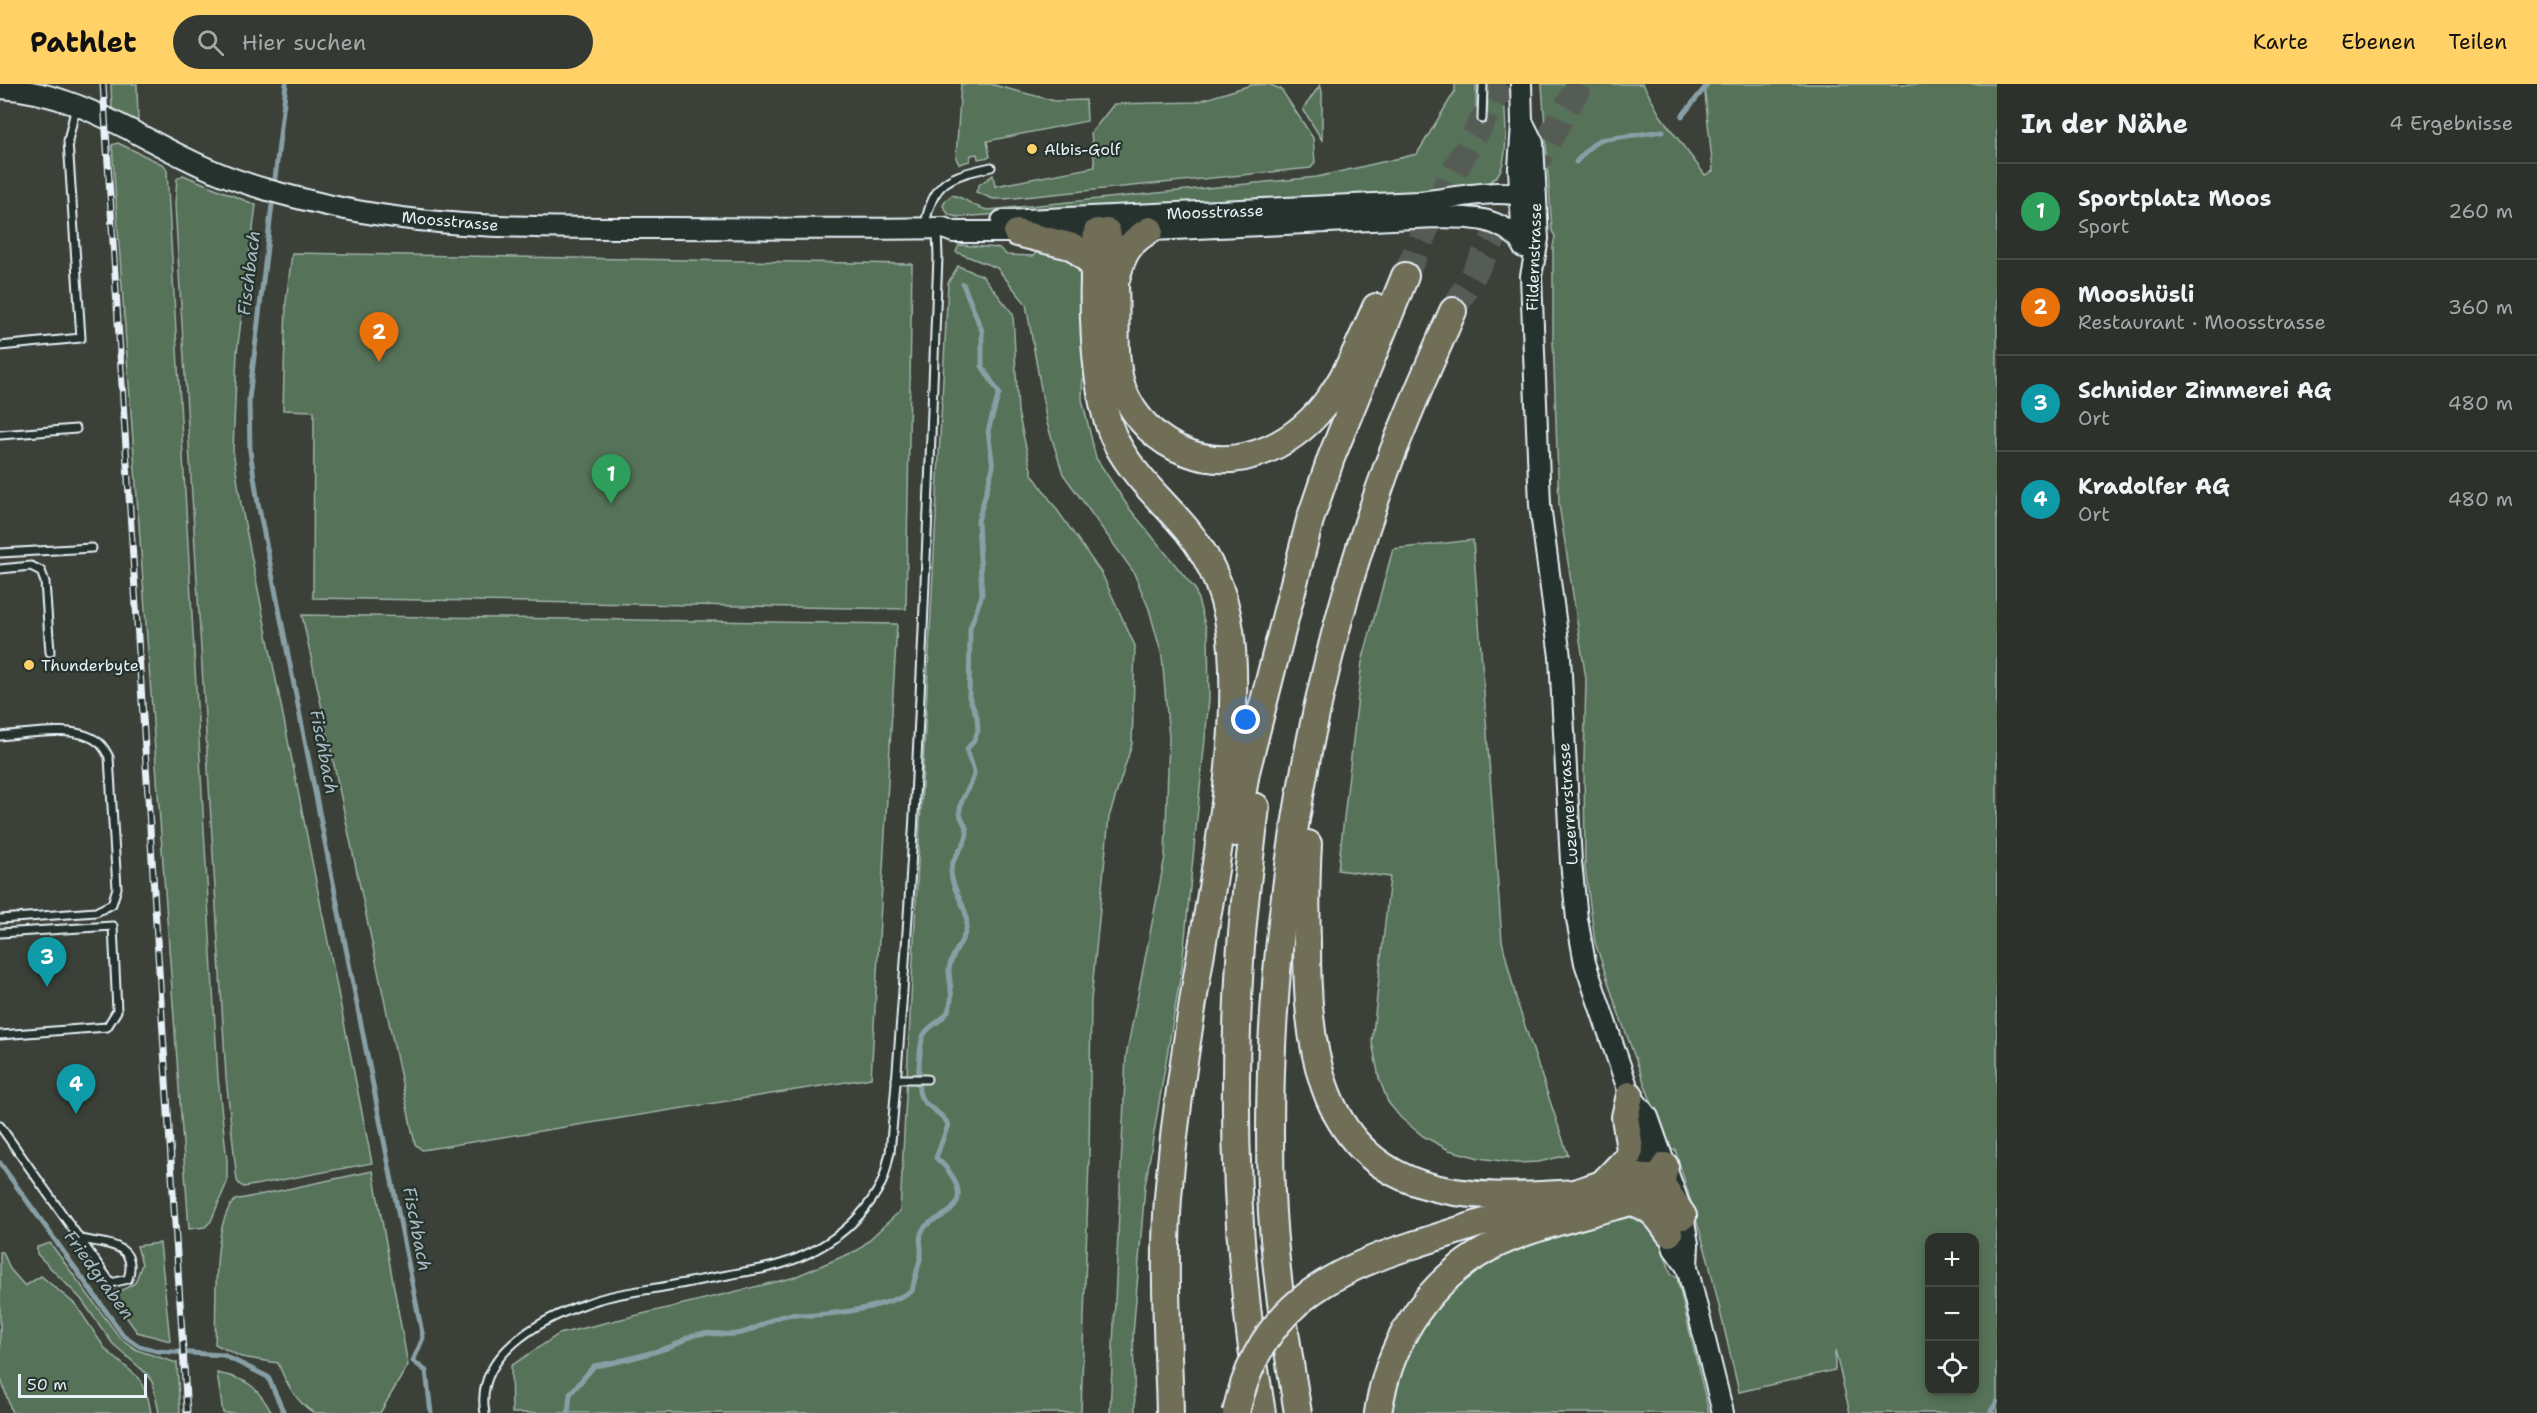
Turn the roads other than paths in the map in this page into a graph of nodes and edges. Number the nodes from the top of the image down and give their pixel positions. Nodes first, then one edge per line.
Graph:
1 (1483, 84) edge
2 (1521, 84) edge
3 (0, 88) edge
4 (76, 104) junction
5 (1482, 119) dead end
6 (1522, 121) junction
7 (992, 167) dead end
8 (1486, 192) junction
9 (1525, 201) junction
10 (1436, 217) junction
11 (1103, 226) junction
12 (935, 228) junction
13 (1150, 230) junction
14 (1017, 233) junction
15 (1522, 241) junction
16 (1094, 265) junction
17 (1531, 276) junction
18 (1115, 283) junction
19 (1454, 310) tunnel mouth
20 (0, 346) edge
21 (76, 429) dead end
22 (0, 435) edge
23 (1540, 505) joint
24 (92, 548) dead end
25 (0, 553) edge
26 (0, 569) edge
27 (51, 652) dead end
28 (1272, 670) junction
29 (1319, 698) junction
30 (0, 736) edge
31 (0, 919) edge
32 (0, 933) edge
33 (0, 1035) edge
34 (896, 1079) junction
35 (927, 1079) dead end
36 (1630, 1095) junction
37 (0, 1126) edge
38 (1658, 1179) junction
39 (1602, 1184) junction
40 (1575, 1193) junction
41 (1631, 1202) junction
42 (1676, 1225) junction
43 (80, 1239) junction
44 (1169, 1343) junction
45 (485, 1413) edge
46 (1170, 1413) edge
47 (1236, 1413) edge
48 (1262, 1413) edge
49 (1298, 1413) edge
50 (1378, 1413) edge
51 (1723, 1413) edge

1 - 5 lane
2 - 6 main road
3 - 4 main road, Moosstrasse
4 - 12 main road, Moosstrasse
4 - 20 lane
6 - 8 main road
6 - 9 main road
7 - 12 lane
8 - 9 main road, Moosstrasse
8 - 11 main road, Moosstrasse
9 - 10 main road, Moosstrasse
9 - 15 main road
9 - 17 main road, Fildernstrasse
10 - 13 main road, Moosstrasse
10 - 15 main road, Moosstrasse
11 - 12 main road, Moosstrasse
11 - 13 main road, Moosstrasse
11 - 14 main road, Moosstrasse
11 - 16 highway
11 - 18 highway
12 - 14 main road, Moosstrasse
12 - 34 lane
13 - 18 highway
14 - 16 highway
15 - 17 main road
16 - 44 highway
17 - 23 main road, Fildernstrasse
18 - 28 highway
19 - 29 highway
21 - 22 lane
23 - 36 main road, Luzernerstrasse
24 - 25 lane
26 - 27 lane
28 - 44 highway
28 - 48 highway
29 - 40 highway
29 - 49 highway
30 - 31 lane
32 - 33 lane
34 - 35 lane
34 - 45 lane
36 - 38 main road, Luzernerstrasse
36 - 39 highway
37 - 43 lane
38 - 39 highway
38 - 41 highway
38 - 42 highway
39 - 40 highway
40 - 47 highway, bridge
41 - 42 highway
41 - 50 highway
42 - 51 main road
43 - 43 lane
44 - 46 highway

